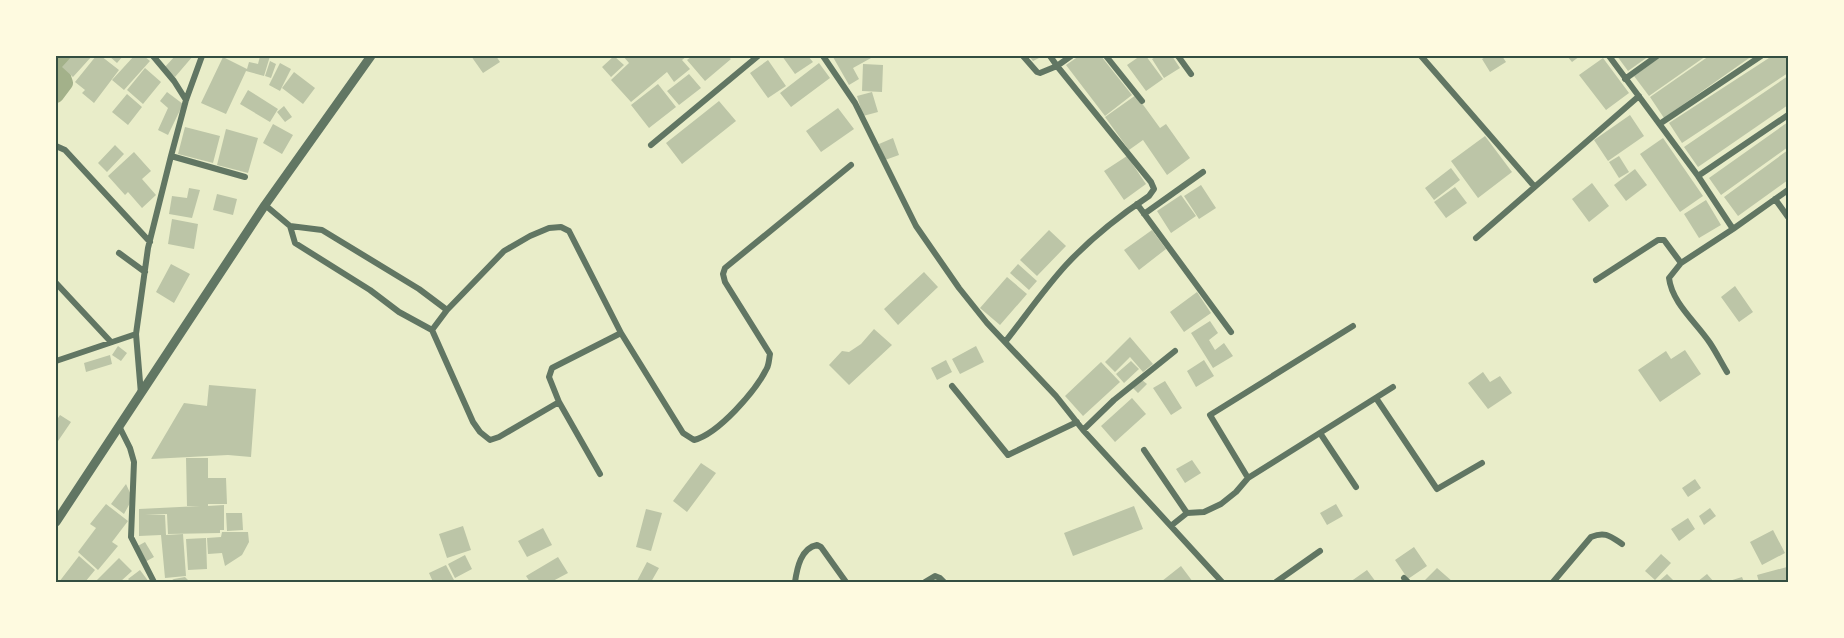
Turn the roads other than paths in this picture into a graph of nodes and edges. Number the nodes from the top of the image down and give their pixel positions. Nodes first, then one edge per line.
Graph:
1 (153, 56) edge
2 (202, 56) edge
3 (371, 56) edge
4 (758, 56) edge
5 (823, 56) edge
6 (1023, 56) edge
7 (1050, 56) edge
8 (1071, 56) edge
9 (1106, 56) edge
10 (1178, 56) edge
11 (1421, 56) edge
12 (1609, 56) edge
13 (1657, 56) edge
14 (1761, 56) edge
15 (1057, 66) junction
16 (1191, 74) dead end
17 (1625, 79) junction
18 (1639, 96) junction
19 (186, 100) junction
20 (1142, 101) dead end
21 (1788, 115) edge
22 (1661, 123) junction
23 (651, 145) dead end
24 (56, 146) edge
25 (171, 156) junction
26 (851, 165) dead end
27 (1203, 172) dead end
28 (1698, 176) junction
29 (245, 177) dead end
30 (1534, 186) junction
31 (1788, 190) edge
32 (1775, 199) junction
33 (1137, 204) junction
34 (265, 205) junction
35 (1144, 214) junction
36 (1788, 217) edge
37 (290, 226) junction
38 (1733, 229) junction
39 (1476, 238) dead end
40 (150, 242) junction
41 (119, 253) dead end
42 (1681, 263) junction
43 (145, 272) junction
44 (1596, 280) dead end
45 (56, 283) edge
46 (447, 310) junction
47 (1353, 326) dead end
48 (432, 330) junction
49 (621, 333) junction
50 (1231, 333) dead end
51 (136, 334) junction
52 (111, 342) junction
53 (1005, 342) junction
54 (1174, 351) dead end
55 (56, 361) edge
56 (1727, 372) dead end
57 (952, 386) dead end
58 (1393, 387) dead end
59 (141, 395) junction
60 (1376, 398) junction
61 (559, 402) junction
62 (1077, 422) junction
63 (119, 426) junction
64 (1083, 429) junction
65 (1320, 433) junction
66 (1144, 450) dead end
67 (1482, 464) dead end
68 (600, 474) dead end
69 (1248, 478) junction
70 (1356, 487) dead end
71 (1186, 513) junction
72 (56, 522) edge
73 (1172, 525) junction
74 (1622, 544) dead end
75 (1320, 551) dead end
76 (154, 582) edge
77 (795, 582) edge
78 (846, 582) edge
79 (925, 582) edge
80 (944, 582) edge
81 (1222, 582) edge
82 (1276, 582) edge
83 (1553, 582) edge

1 - 19 street
2 - 19 street
3 - 34 street
4 - 23 street
5 - 53 street
6 - 15 street
7 - 15 street
8 - 15 street
9 - 20 street
10 - 16 street
11 - 30 street
12 - 17 street
13 - 17 street
14 - 22 street
15 - 33 street
17 - 18 street
18 - 22 street
18 - 30 street
19 - 25 street
21 - 28 street
22 - 28 street
24 - 40 street
25 - 29 street
25 - 40 street
26 - 49 street
27 - 35 street
28 - 38 street
30 - 39 street
31 - 32 street
32 - 36 street
32 - 38 street
33 - 35 street
33 - 53 street
34 - 37 street
34 - 59 street
35 - 50 street
37 - 46 street
37 - 48 street
38 - 42 street
40 - 43 street
41 - 43 street
42 - 44 street
42 - 56 street
43 - 51 street
45 - 52 street
46 - 48 street
46 - 49 street
47 - 69 street
48 - 61 street
49 - 61 street
51 - 52 street
51 - 59 street
52 - 55 street
53 - 62 street
54 - 64 street
57 - 62 street
58 - 60 street
59 - 63 street
60 - 65 street
60 - 67 street
61 - 68 street
62 - 64 street
63 - 72 street
63 - 76 street
64 - 73 street
65 - 69 street
65 - 70 street
66 - 71 street
69 - 71 street
71 - 73 street
73 - 81 street
74 - 83 street
75 - 82 street
77 - 78 street
79 - 80 street

